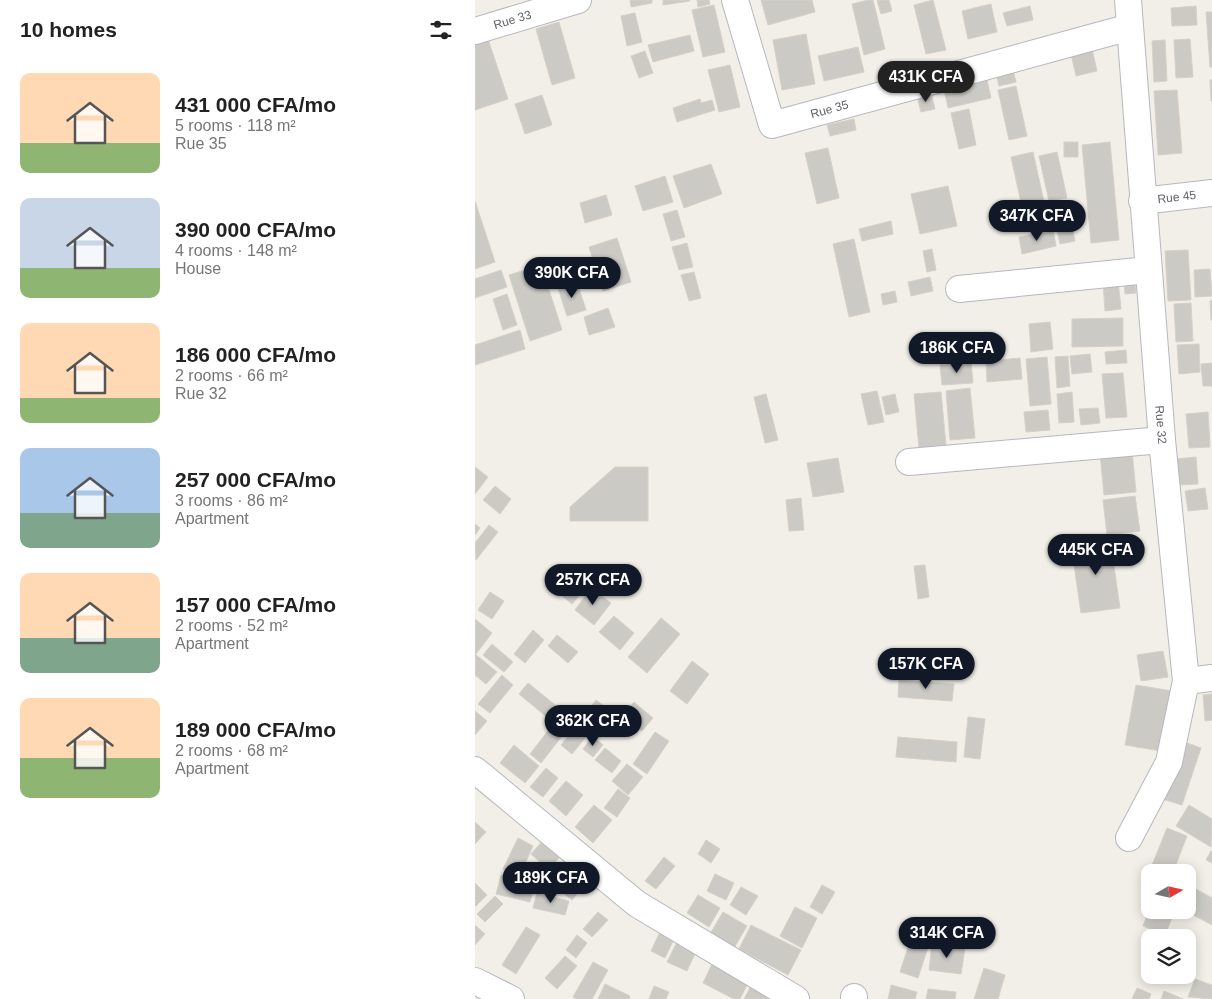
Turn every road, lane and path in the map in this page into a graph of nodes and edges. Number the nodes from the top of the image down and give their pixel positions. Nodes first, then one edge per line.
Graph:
1 (579, 0) edge
2 (735, 0) edge
3 (1128, 0) edge
4 (1130, 28) junction
5 (475, 31) edge
6 (1212, 193) edge
7 (1142, 201) junction
8 (1148, 270) junction
9 (959, 289) dead end
10 (1162, 440) junction
11 (909, 462) dead end
12 (1212, 678) edge
13 (1186, 681) junction
14 (475, 770) edge
15 (1129, 838) dead end
16 (475, 981) edge
17 (511, 999) edge
18 (796, 999) edge

1 - 5 street, Rue 33
2 - 4 street, Rue 35
3 - 4 street, Rue 32
4 - 7 street, Rue 32
6 - 7 street, Rue 45
7 - 8 street, Rue 32
8 - 9 street
8 - 10 street, Rue 32
10 - 11 street
10 - 13 street, Rue 32
12 - 13 street
13 - 15 street, Rue 32
14 - 18 street
16 - 17 street

